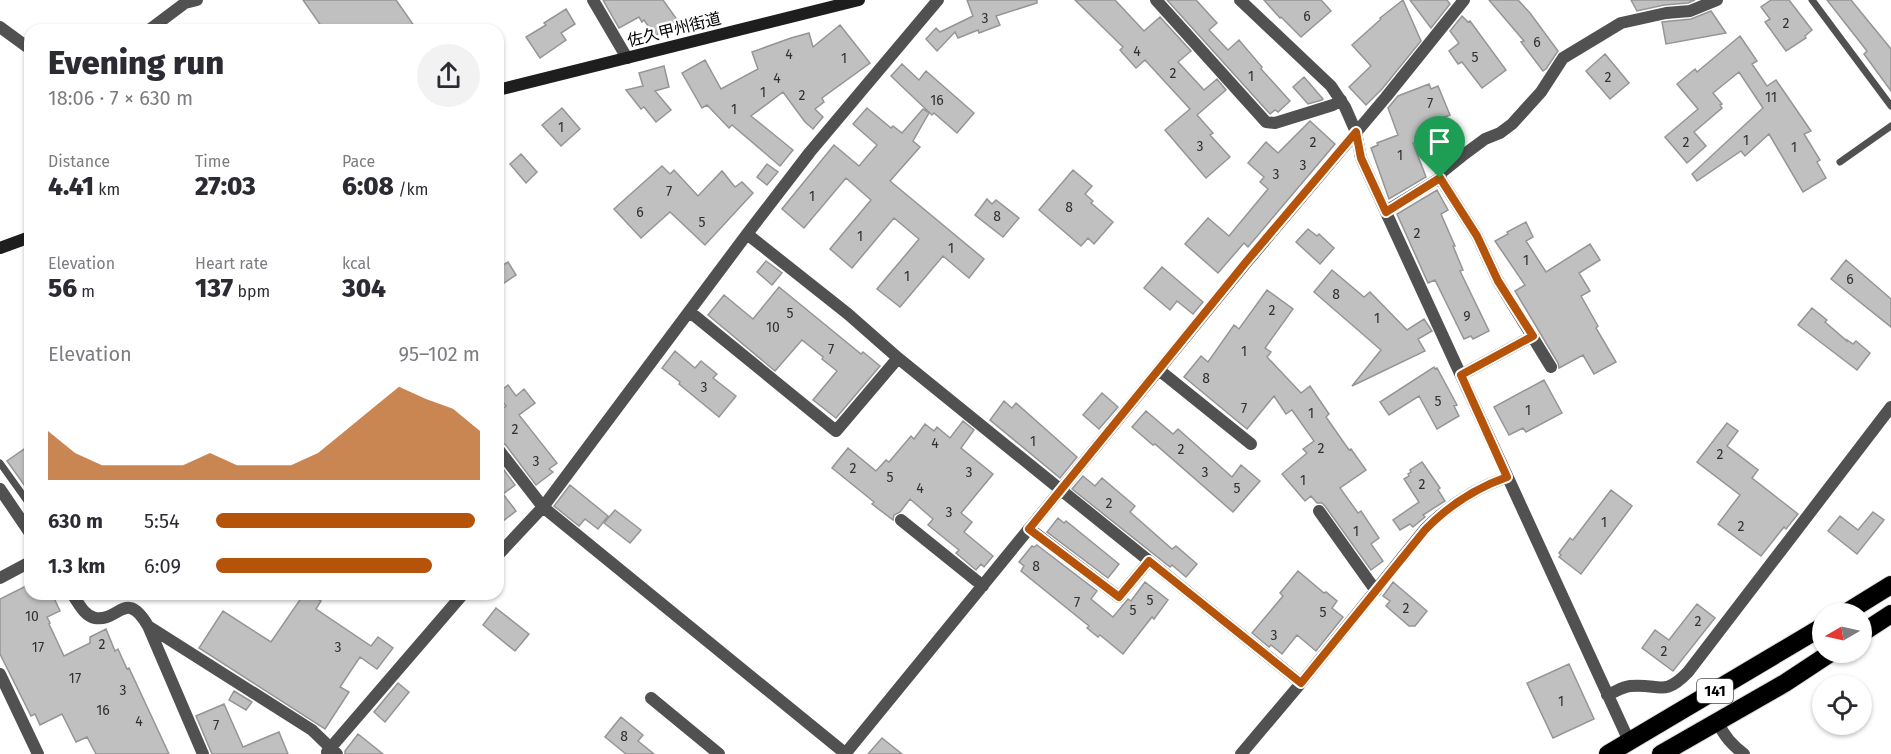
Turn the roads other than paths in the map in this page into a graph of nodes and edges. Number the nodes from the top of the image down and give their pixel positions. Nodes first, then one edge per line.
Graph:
1 (197, 0) edge
2 (593, 0) edge
3 (859, 0) edge
4 (938, 0) edge
5 (1156, 0) edge
6 (1240, 0) edge
7 (1464, 0) edge
8 (1717, 0) edge
9 (1812, 0) edge
10 (157, 24) edge
11 (0, 27) edge
12 (24, 45) edge
13 (627, 58) junction
14 (504, 89) edge
15 (1341, 100) junction
16 (1891, 106) edge
17 (1891, 126) edge
18 (1356, 132) junction
19 (1840, 162) dead end
20 (1440, 178) junction
21 (1386, 212) junction
22 (747, 234) junction
23 (24, 239) edge
24 (0, 248) edge
25 (690, 312) junction
26 (1533, 336) junction
27 (898, 357) junction
28 (1551, 367) dead end
29 (1159, 370) junction
30 (1461, 375) junction
31 (1891, 407) edge
32 (1251, 444) dead end
33 (504, 457) edge
34 (0, 463) edge
35 (1507, 477) junction
36 (0, 489) edge
37 (1061, 490) junction
38 (24, 497) edge
39 (543, 507) junction
40 (1319, 511) dead end
41 (901, 520) dead end
42 (24, 524) edge
43 (1029, 529) junction
44 (504, 549) edge
45 (1149, 561) junction
46 (24, 565) edge
47 (0, 578) edge
48 (1891, 585) edge
49 (983, 586) junction
50 (1376, 591) junction
51 (76, 600) edge
52 (458, 600) edge
53 (1862, 603) edge
54 (1891, 614) edge
55 (148, 626) junction
56 (1872, 626) edge
57 (1812, 633) edge
58 (1815, 663) edge
59 (0, 674) edge
60 (1301, 683) junction
61 (1607, 695) junction
62 (651, 698) dead end
63 (1718, 723) junction
64 (1632, 747) edge
65 (331, 752) edge
66 (38, 754) edge
67 (203, 754) edge
68 (719, 754) edge
69 (846, 754) edge
70 (1241, 754) edge
71 (1608, 754) edge
72 (1661, 754) edge
73 (1744, 754) edge

1 - 10 street
2 - 13 street
3 - 13 street, 佐久甲州街道
4 - 22 street
5 - 15 street
6 - 15 street
7 - 18 street
8 - 20 street
9 - 16 lane
11 - 12 street
13 - 14 street, 佐久甲州街道
15 - 18 street
17 - 19 lane
18 - 21 street
18 - 29 street
20 - 21 street
20 - 26 street
21 - 30 street
22 - 25 street
22 - 27 street
23 - 24 street
25 - 27 street
25 - 39 street
26 - 28 street
26 - 30 street
27 - 37 street
29 - 32 street
29 - 37 street
30 - 35 street
31 - 61 street
33 - 39 street
34 - 38 lane
35 - 50 street
35 - 61 street
36 - 42 street
37 - 43 street
37 - 45 street
39 - 44 street
39 - 69 street
40 - 50 street
41 - 49 street
43 - 45 street
43 - 49 street
45 - 60 street
46 - 47 street
48 - 53 highway
49 - 69 street
50 - 60 street
51 - 55 street
52 - 65 street
54 - 56 highway
55 - 65 street
55 - 67 street
57 - 64 highway, 141
58 - 63 highway, 141
59 - 66 street
60 - 70 street
61 - 64 street
62 - 68 street
63 - 72 highway, 141
63 - 73 street
64 - 71 highway, 141

